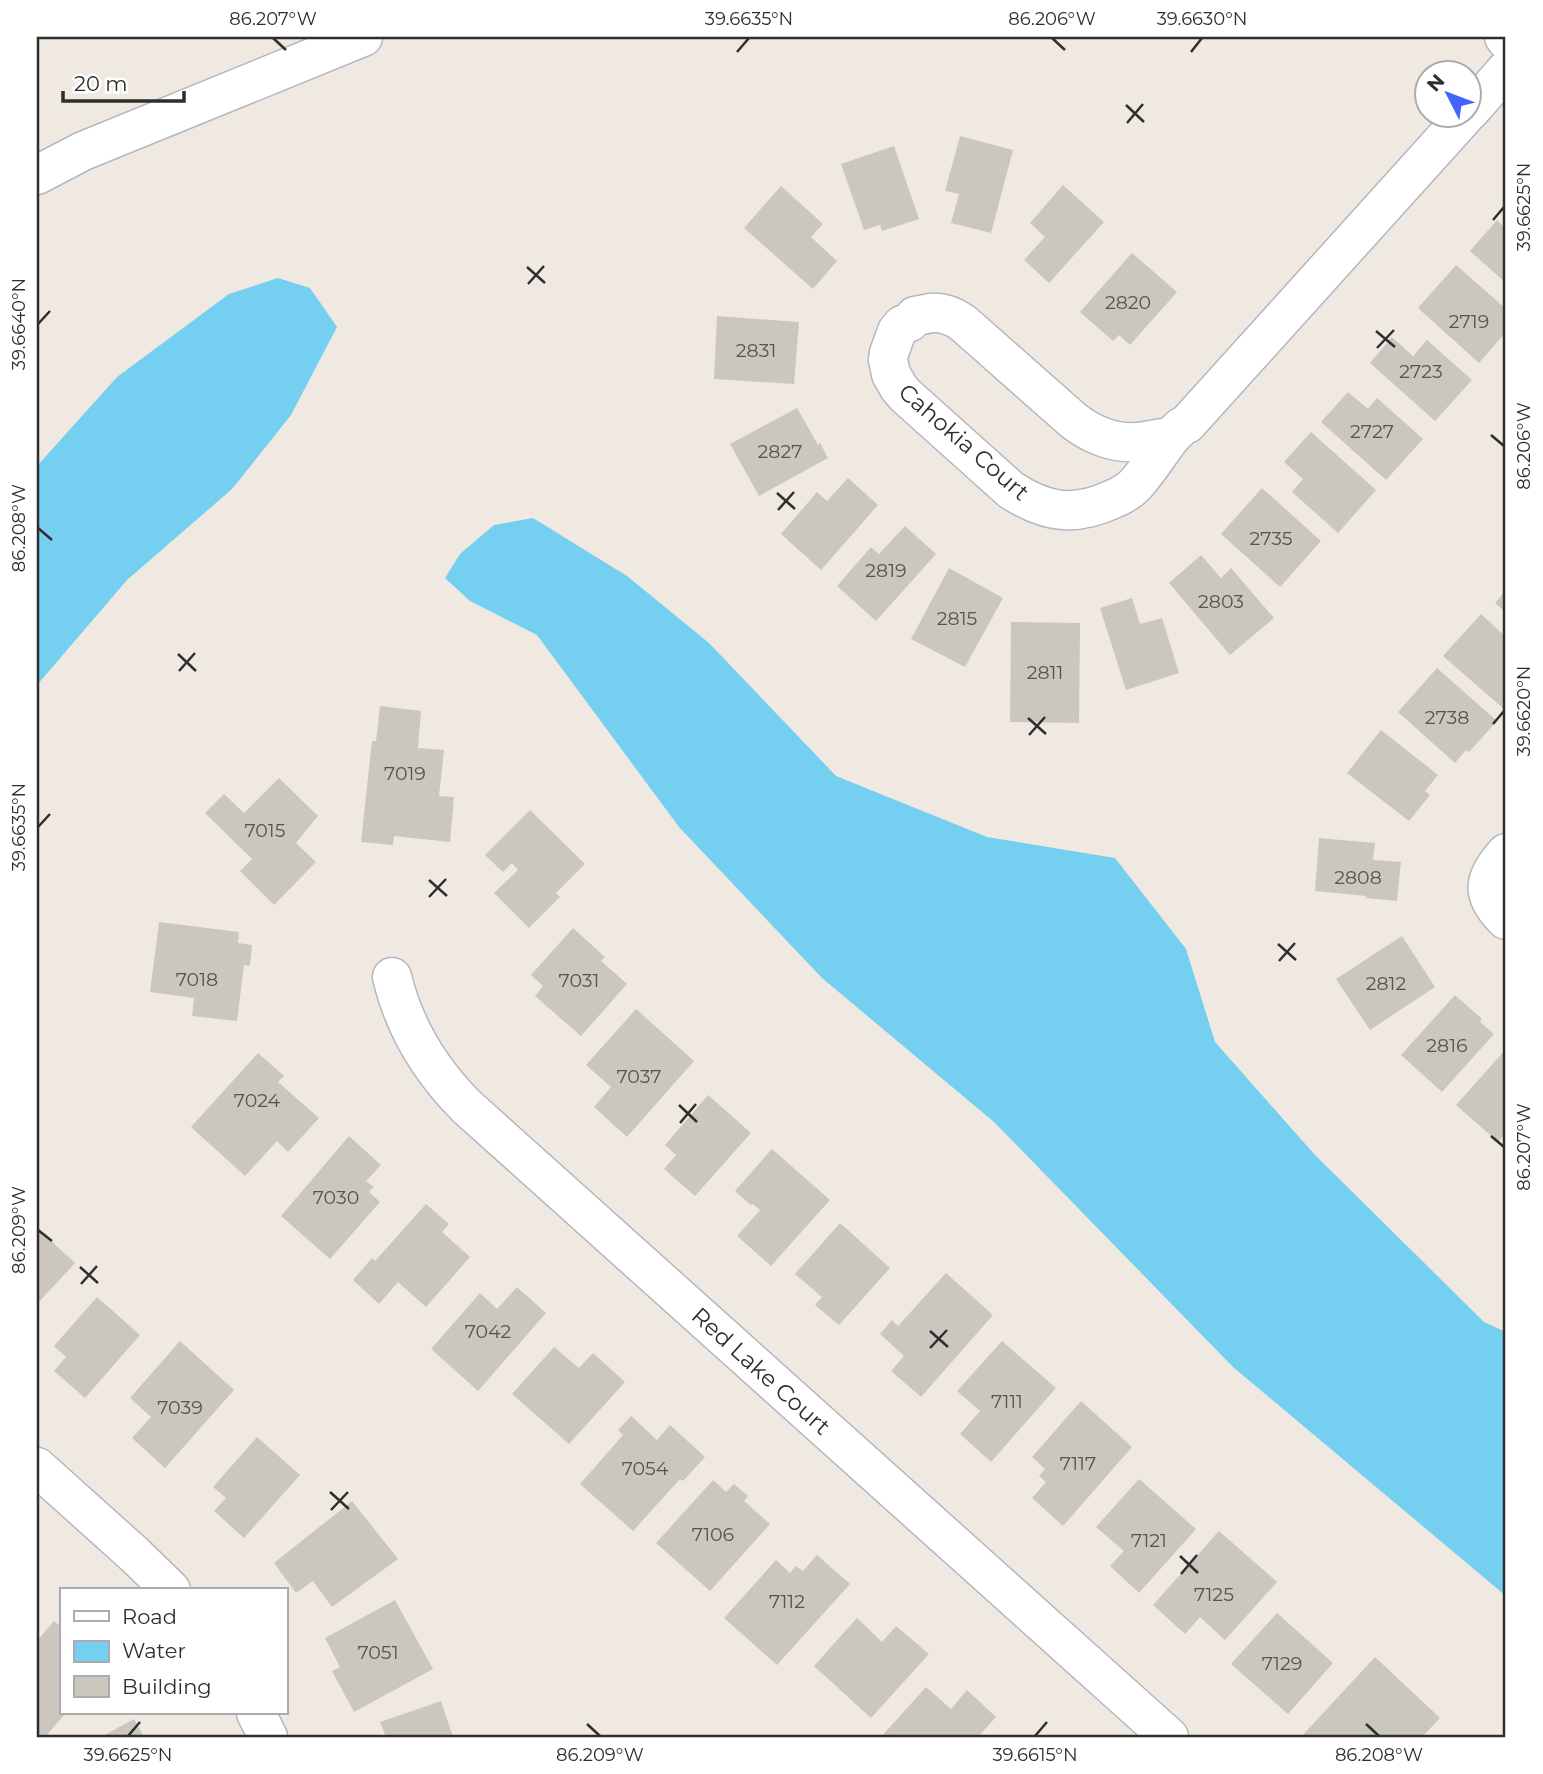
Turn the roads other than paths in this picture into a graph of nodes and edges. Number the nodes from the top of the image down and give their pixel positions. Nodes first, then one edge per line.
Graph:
1 (355, 38) edge
2 (1506, 70) edge
3 (1484, 94) edge
4 (1452, 130) edge
5 (37, 175) edge
6 (1171, 438) junction
7 (1506, 853) edge
8 (1506, 920) edge
9 (391, 977) dead end
10 (37, 1467) edge
11 (169, 1588) edge
12 (256, 1714) edge
13 (268, 1737) edge
14 (1169, 1737) edge

1 - 5 street
2 - 3 street
4 - 6 street, Cahokia Court
6 - 6 street, Cahokia Court
7 - 8 street
9 - 14 street, Red Lake Court
10 - 11 street
12 - 13 street

